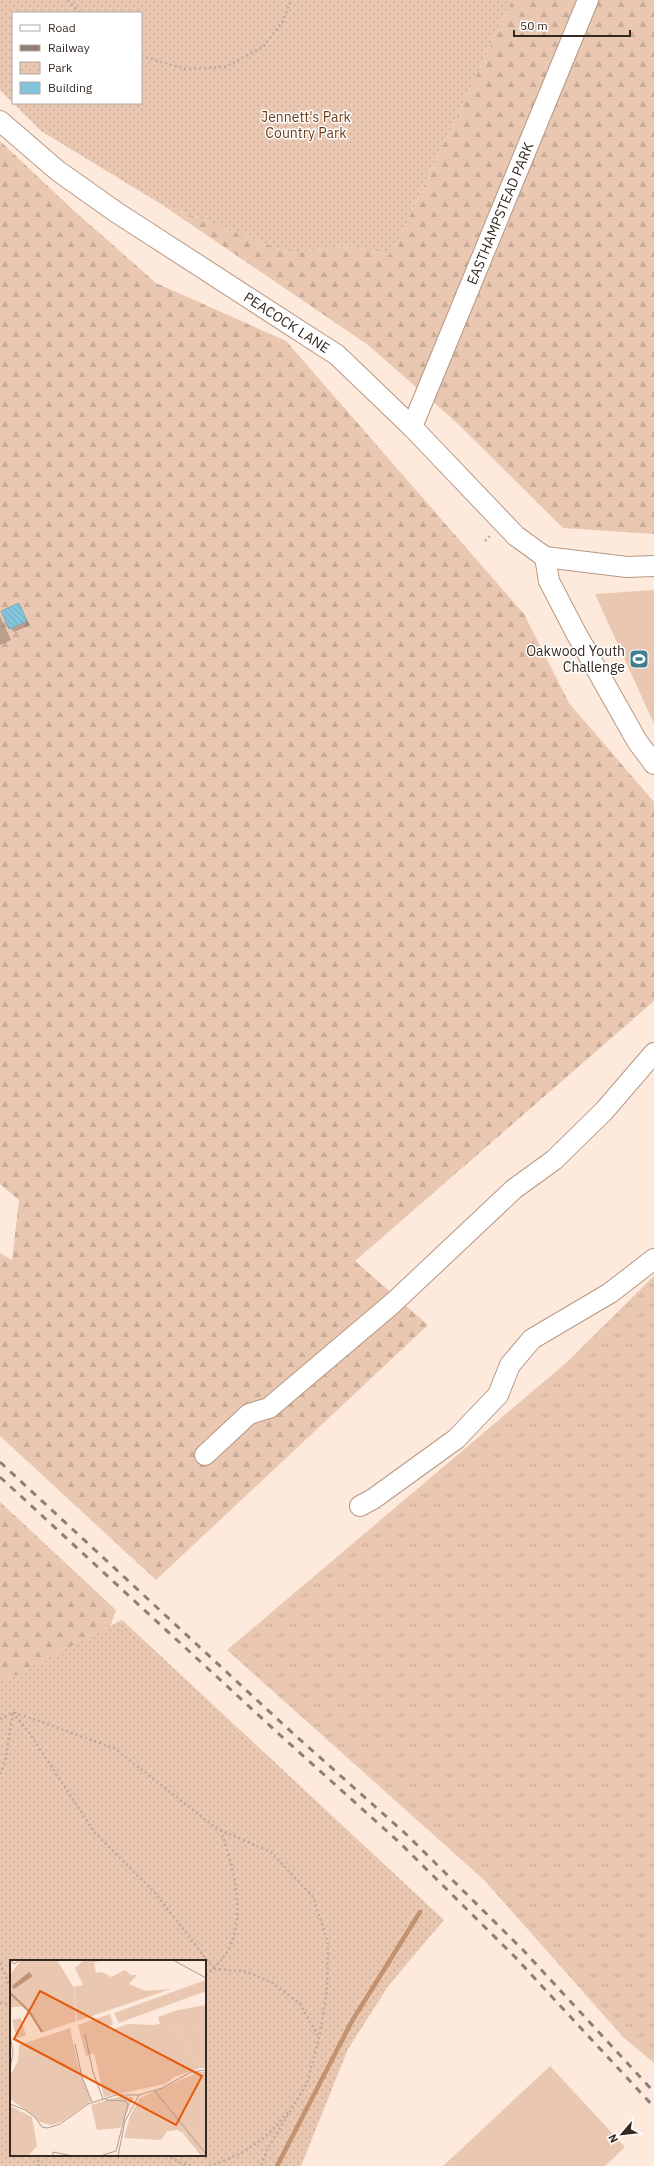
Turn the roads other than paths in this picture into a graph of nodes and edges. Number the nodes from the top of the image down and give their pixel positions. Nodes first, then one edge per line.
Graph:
1 (588, 0) edge
2 (0, 121) edge
3 (412, 427) junction
4 (545, 557) junction
5 (654, 566) edge
6 (654, 764) edge
7 (654, 1053) edge
8 (654, 1259) edge
9 (205, 1455) dead end
10 (360, 1506) dead end

1 - 3 street, EASTHAMPSTEAD PARK
2 - 3 street, PEACOCK LANE
3 - 4 street, PEACOCK LANE
4 - 5 street
4 - 6 street
7 - 9 street
8 - 10 street

